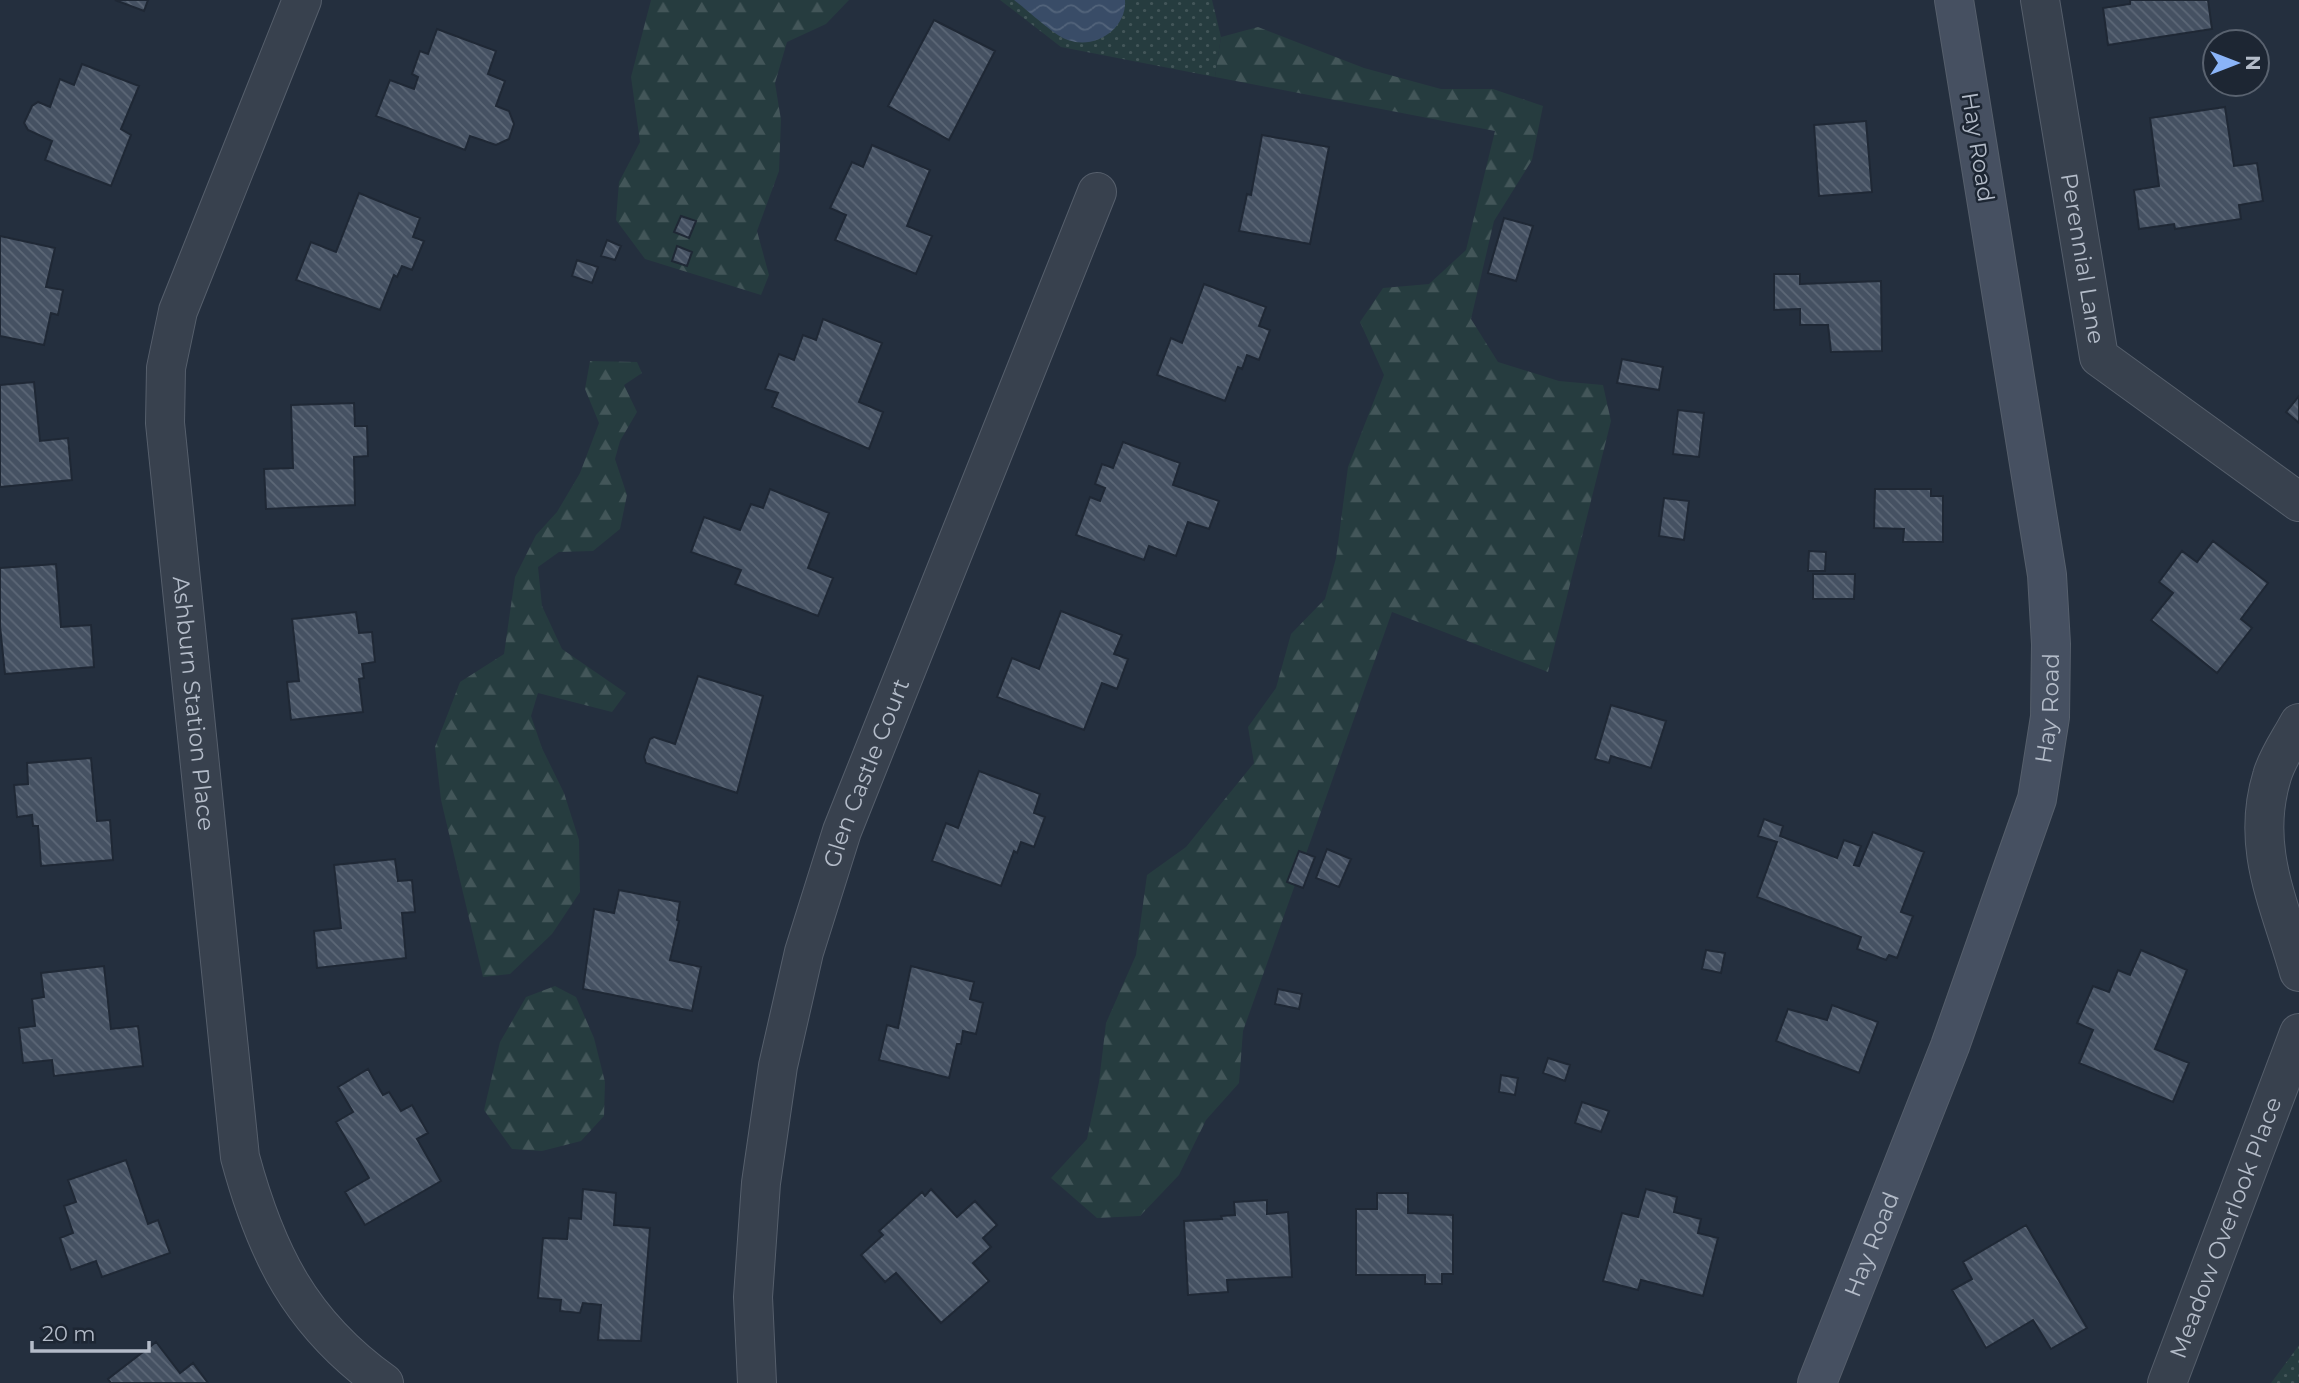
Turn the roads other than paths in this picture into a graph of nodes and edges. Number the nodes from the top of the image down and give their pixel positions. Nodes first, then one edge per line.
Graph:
1 (302, 0) edge
2 (1954, 0) edge
3 (2040, 0) edge
4 (1097, 192) dead end
5 (2299, 502) edge
6 (2299, 723) edge
7 (2299, 972) edge
8 (2299, 1033) edge
9 (384, 1383) edge
10 (757, 1383) edge
11 (1817, 1383) edge
12 (2167, 1383) edge

1 - 9 street, Ashburn Station Place
2 - 11 street, Hay Road
3 - 5 street, Perennial Lane
4 - 10 street, Glen Castle Court
6 - 7 street
8 - 12 street, Meadow Overlook Place

